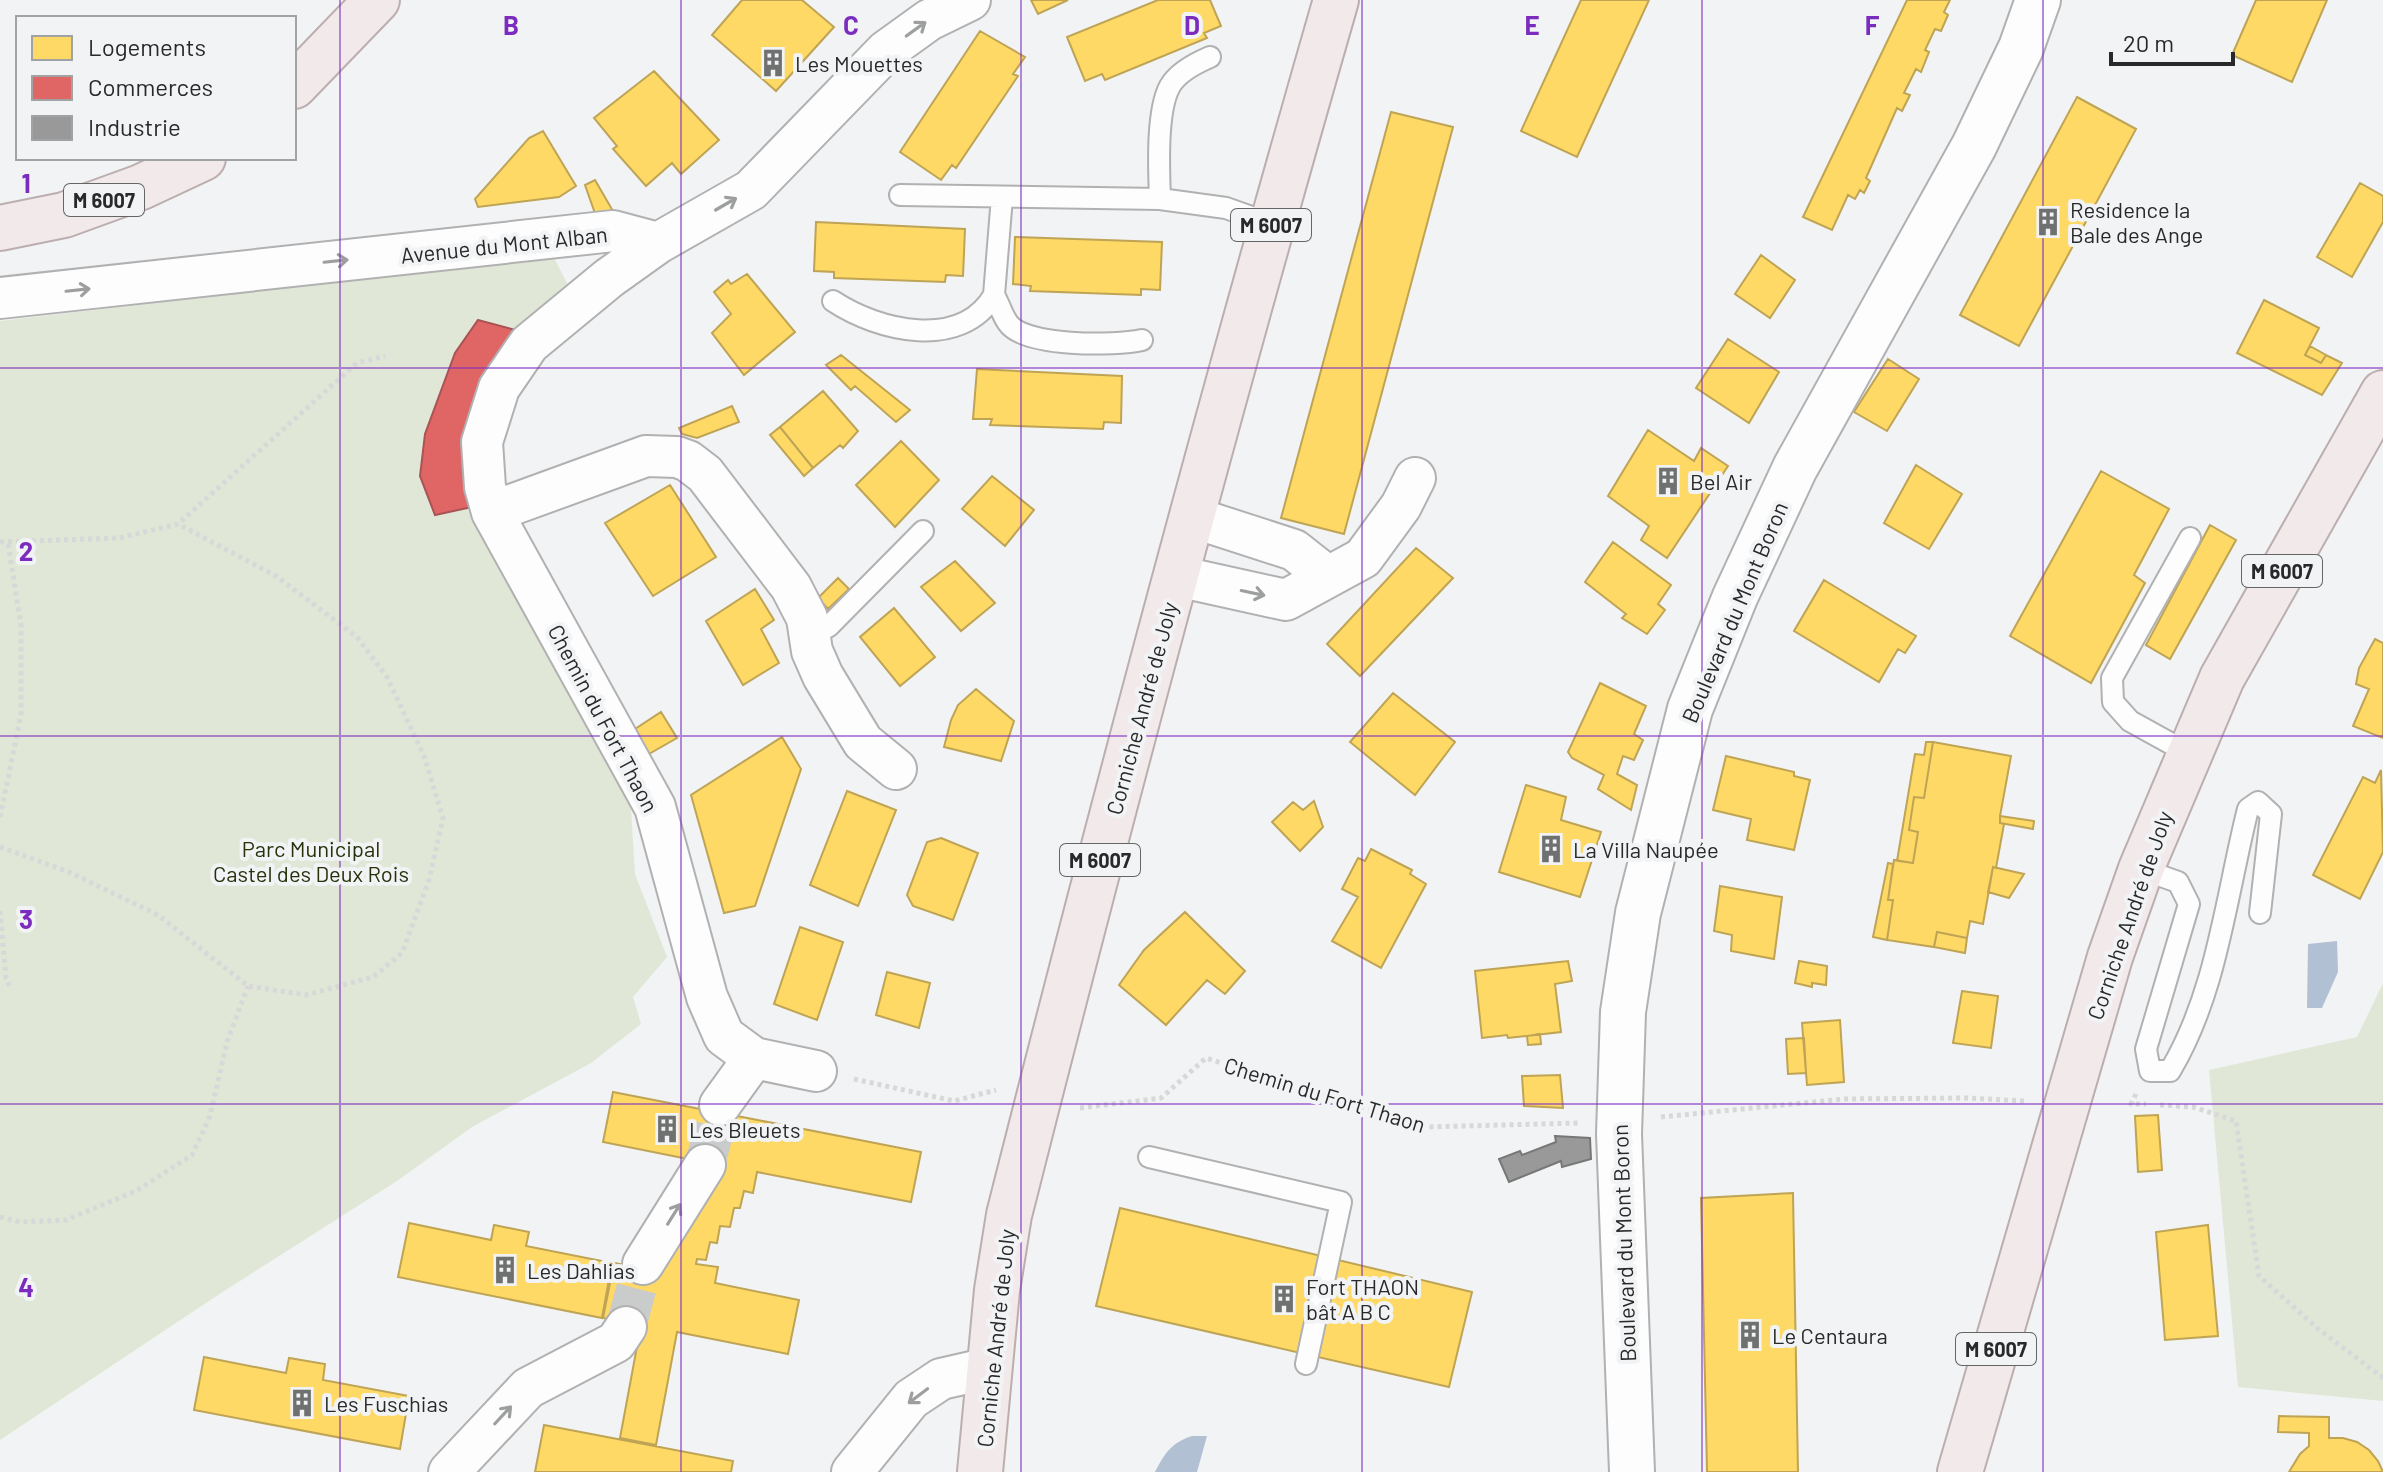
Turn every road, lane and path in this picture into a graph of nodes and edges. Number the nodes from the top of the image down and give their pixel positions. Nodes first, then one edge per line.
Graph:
1 (377, 0) edge
2 (970, 0) edge
3 (1336, 0) edge
4 (2038, 0) edge
5 (1210, 57) dead end
6 (296, 84) edge
7 (199, 160) edge
8 (900, 195) dead end
9 (1002, 197) junction
10 (1160, 199) junction
11 (1271, 224) junction
12 (0, 228) edge
13 (658, 243) junction
14 (994, 295) junction
15 (0, 298) edge
16 (833, 301) dead end
17 (1142, 340) dead end
18 (385, 356) dead end
19 (2383, 393) edge
20 (1415, 478) dead end
21 (492, 512) junction
22 (1192, 517) junction
23 (178, 524) junction
24 (923, 531) dead end
25 (2190, 538) dead end
26 (0, 542) edge
27 (8, 543) junction
28 (1177, 576) junction
29 (1327, 576) junction
30 (810, 637) junction
31 (2188, 753) junction
32 (896, 769) dead end
33 (0, 817) edge
34 (0, 847) edge
35 (2141, 869) junction
36 (0, 911) edge
37 (2260, 913) dead end
38 (248, 986) junction
39 (11, 989) dead end
40 (754, 1058) junction
41 (816, 1071) joint
42 (2150, 1071) junction
43 (997, 1090) dead end
44 (2025, 1101) dead end
45 (720, 1105) tunnel mouth
46 (1079, 1108) dead end
47 (1657, 1118) dead end
48 (1587, 1123) dead end
49 (1149, 1157) dead end
50 (705, 1165) tunnel mouth
51 (0, 1217) edge
52 (643, 1264) tunnel mouth
53 (626, 1327) tunnel mouth
54 (1306, 1364) dead end
55 (989, 1368) junction
56 (2383, 1373) edge
57 (449, 1472) edge
58 (852, 1472) edge
59 (980, 1472) edge
60 (1632, 1472) edge
61 (1960, 1472) edge

1 - 6 main road
13 -> 2 street
3 - 11 main road, Corniche André de Joly / M 6007
4 - 60 street, Boulevard du Mont Boron
5 - 10 lane
7 - 12 main road, M 6007
8 - 9 lane
9 - 10 lane
9 - 14 lane
10 - 11 lane
11 - 22 main road, Corniche André de Joly / M 6007
15 -> 13 street, Avenue du Mont Alban
13 - 21 street, Chemin du Fort Thaon
14 - 16 lane
14 - 17 lane
18 - 23 path
19 - 31 main road, Corniche André de Joly / M 6007
20 - 29 street
21 - 30 street
21 - 40 street, Chemin du Fort Thaon
22 - 28 main road, Corniche André de Joly / M 6007
22 - 29 street
23 - 27 path
23 - 38 path
24 - 30 lane
25 - 31 lane
26 - 27 path
27 - 33 path
28 -> 29 street
28 - 55 main road, Corniche André de Joly / M 6007
30 - 32 street
31 - 35 main road, Corniche André de Joly / M 6007
34 - 38 path
35 - 42 lane
35 - 61 main road, Corniche André de Joly / M 6007
36 - 39 path
37 - 42 lane
38 - 51 path
40 - 41 street, Chemin du Fort Thaon
40 - 45 street
41 - 43 path
42 - 56 path
44 - 47 path
46 - 48 path, Chemin du Fort Thaon
49 - 54 lane
52 -> 50 street
57 -> 53 street
55 -> 58 street
55 - 59 main road, Corniche André de Joly / M 6007

